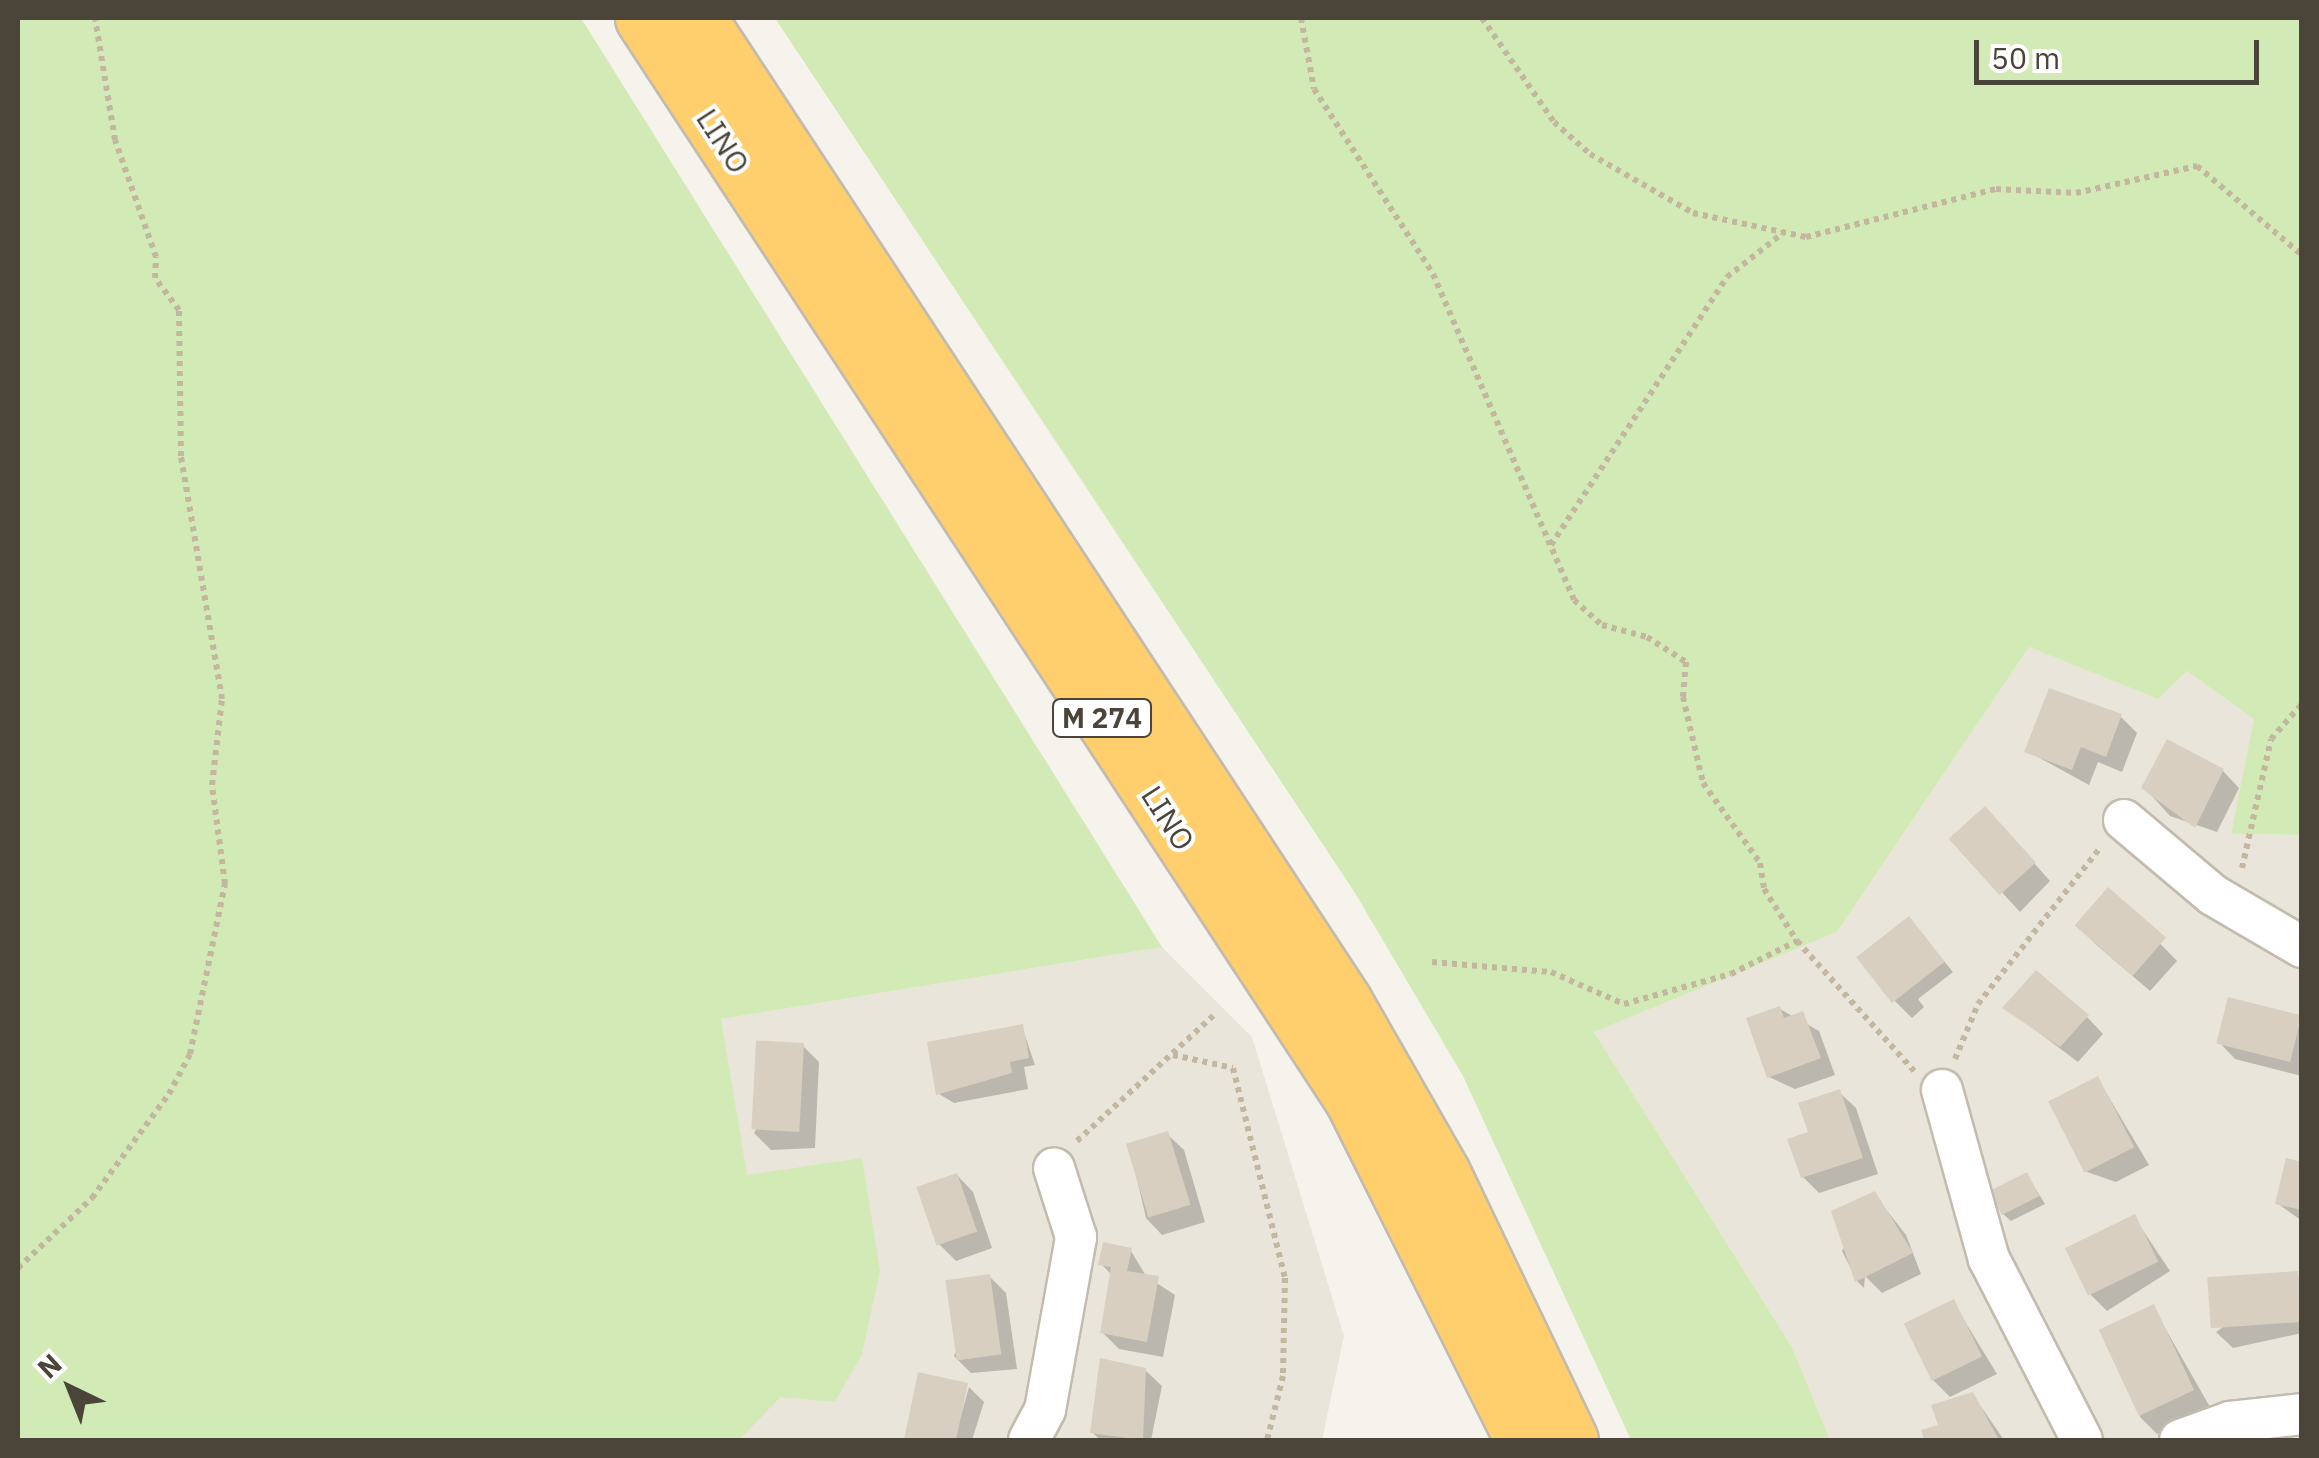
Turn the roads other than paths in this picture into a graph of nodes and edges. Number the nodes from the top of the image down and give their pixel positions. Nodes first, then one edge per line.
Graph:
1 (643, 18) edge
2 (698, 18) edge
3 (2124, 820) road end
4 (2302, 947) edge
5 (1942, 1090) road end
6 (1054, 1168) road end
7 (2302, 1414) edge
8 (1029, 1440) edge
9 (1522, 1440) edge
10 (1570, 1440) edge
11 (2082, 1440) edge
12 (2180, 1440) edge

1 - 9 highway, LINO / M 274
2 - 10 highway, LINO / M 274
3 - 4 street
5 - 11 street
6 - 8 street
7 - 12 street

